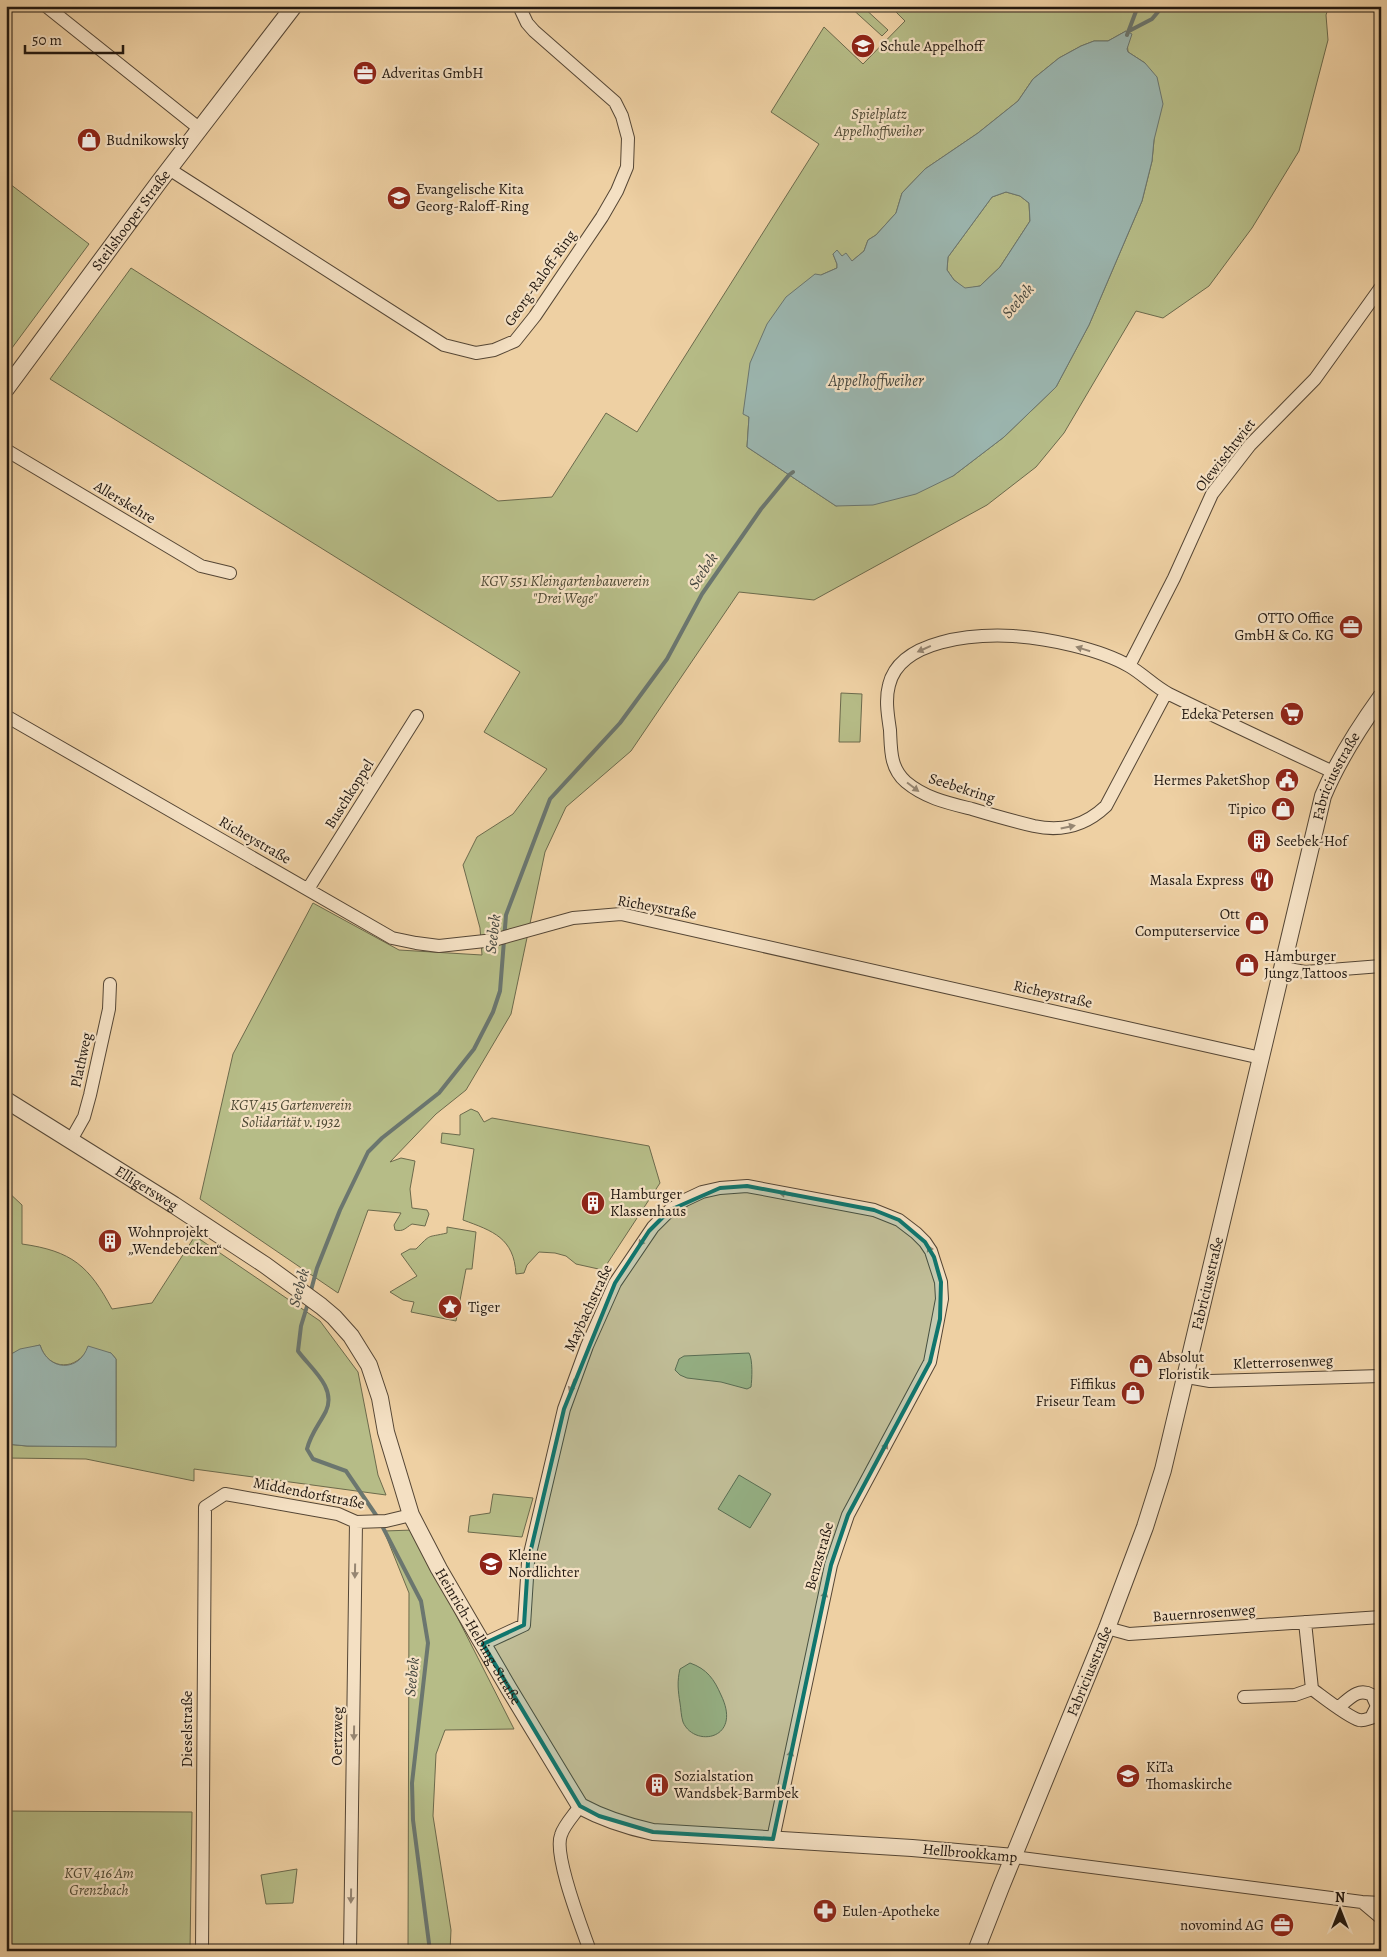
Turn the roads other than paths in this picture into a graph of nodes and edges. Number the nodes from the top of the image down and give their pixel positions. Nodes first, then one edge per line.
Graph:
1 (46, 6) edge
2 (294, 6) edge
3 (519, 6) edge
4 (200, 129) junction
5 (169, 169) junction
6 (1381, 287) edge
7 (6, 390) edge
8 (6, 450) edge
9 (230, 573) dead end
10 (1129, 666) junction
11 (1166, 693) junction
12 (1380, 701) edge
13 (6, 716) edge
14 (417, 716) dead end
15 (1333, 772) junction
16 (308, 889) junction
17 (1381, 966) edge
18 (1283, 968) junction
19 (110, 984) dead end
20 (1261, 1058) junction
21 (6, 1100) edge
22 (71, 1140) junction
23 (942, 1299) joint
24 (334, 1317) joint
25 (1381, 1376) edge
26 (1186, 1377) junction
27 (205, 1507) joint
28 (411, 1515) junction
29 (356, 1522) junction
30 (1381, 1617) edge
31 (1305, 1622) junction
32 (1107, 1628) junction
33 (483, 1644) junction
34 (1312, 1689) junction
35 (1244, 1698) dead end
36 (1339, 1707) dead end
37 (580, 1806) junction
38 (773, 1839) junction
39 (1014, 1856) junction
40 (1362, 1902) junction
41 (1381, 1903) edge
42 (1381, 1918) edge
43 (202, 1951) edge
44 (350, 1951) edge
45 (590, 1951) edge
46 (976, 1951) edge

1 - 4 street
2 - 4 street, Steilshooper Straße
3 - 5 street, Georg-Raloff-Ring
4 - 5 street, Steilshooper Straße
5 - 7 street, Steilshooper Straße
6 - 10 street, Olewischtwiet
8 - 9 street, Allerskehre
10 - 11 street, Seebekring
10 -> 11 street, Seebekring
11 - 15 street, Seebekring
12 - 15 street, Fabriciusstraße
13 - 16 street, Richeystraße
14 - 16 street, Buschkoppel
15 - 18 street, Fabriciusstraße
16 - 20 street, Richeystraße
17 - 18 street
18 - 20 street, Fabriciusstraße
19 - 22 street, Plathweg
20 - 26 street, Fabriciusstraße
21 - 22 street, Elligersweg
22 - 24 street, Elligersweg
23 -> 33 street, Maybachstraße
38 -> 23 street, Benzstraße
24 - 28 street, Heinrich-Helbing-Straße
25 - 26 street, Kletterrosenweg
26 - 32 street, Fabriciusstraße
27 - 29 street, Middendorfstraße
27 - 43 street, Dieselstraße
28 - 29 street, Middendorfstraße
28 - 33 street, Heinrich-Helbing-Straße
29 -> 44 street, Oertzweg
30 - 31 street, Bauernrosenweg
31 - 32 street, Bauernrosenweg
31 - 34 street
32 - 39 street, Fabriciusstraße
33 - 37 street, Heinrich-Helbing-Straße
34 - 35 street
34 - 36 street
37 - 38 street, Hellbrookkamp
37 - 45 street
38 - 39 street, Hellbrookkamp
39 - 40 street, Hellbrookkamp
39 - 46 street, Fabriciusstraße
40 - 41 street, Hellbrookkamp
40 - 42 street

